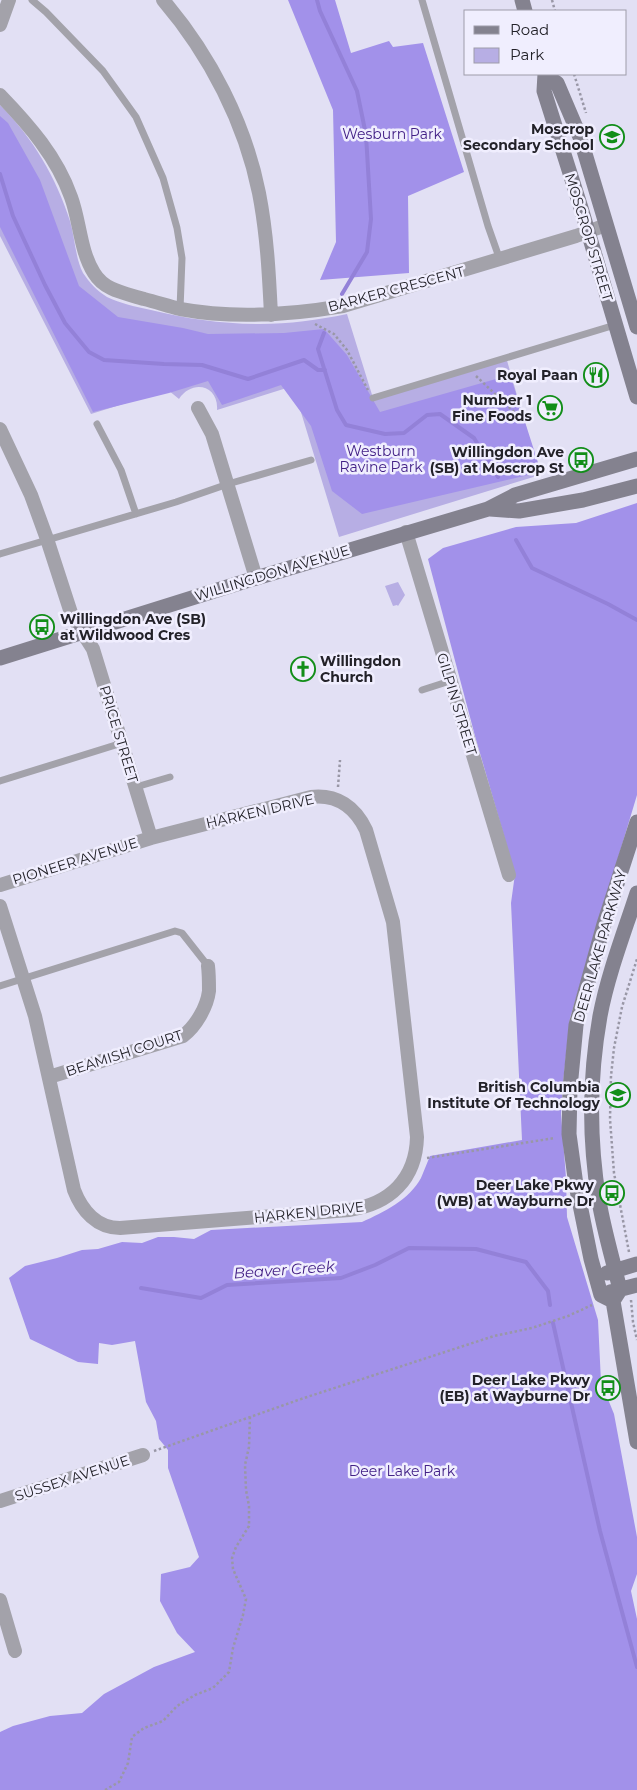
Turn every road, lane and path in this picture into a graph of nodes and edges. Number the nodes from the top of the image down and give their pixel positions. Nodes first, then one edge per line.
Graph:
1 (9, 0) edge
2 (32, 0) edge
3 (164, 0) edge
4 (422, 0) edge
5 (0, 25) edge
6 (545, 75) edge
7 (574, 75) edge
8 (0, 95) edge
9 (588, 118) dead end
10 (606, 225) junction
11 (588, 232) junction
12 (500, 260) junction
13 (180, 309) junction
14 (272, 315) junction
15 (314, 323) dead end
16 (615, 325) junction
17 (637, 327) edge
18 (468, 368) junction
19 (637, 397) edge
20 (373, 398) joint
21 (198, 408) dead end
22 (528, 418) dead end
23 (97, 424) dead end
24 (0, 429) edge
25 (637, 459) edge
26 (312, 460) dead end
27 (228, 484) junction
28 (637, 486) edge
29 (488, 509) junction
30 (136, 514) junction
31 (406, 532) junction
32 (47, 539) junction
33 (0, 554) edge
34 (256, 578) junction
35 (151, 627) dead end
36 (82, 632) junction
37 (153, 634) dead end
38 (0, 658) edge
39 (450, 681) junction
40 (422, 690) dead end
41 (122, 743) junction
42 (340, 760) dead end
43 (170, 777) dead end
44 (0, 781) edge
45 (136, 787) junction
46 (335, 799) junction
47 (637, 822) edge
48 (151, 838) junction
49 (508, 875) dead end
50 (0, 885) edge
51 (637, 893) edge
52 (0, 906) edge
53 (637, 959) edge
54 (208, 966) joint
55 (23, 979) junction
56 (0, 986) edge
57 (50, 1078) junction
58 (560, 1144) dead end
59 (415, 1157) junction
60 (632, 1259) edge
61 (615, 1270) junction
62 (596, 1276) junction
63 (616, 1295) edge
64 (637, 1340) edge
65 (250, 1416) junction
66 (637, 1442) edge
67 (143, 1455) joint
68 (0, 1501) edge
69 (0, 1600) edge
70 (15, 1651) dead end
71 (105, 1790) edge

1 - 5 street
2 - 13 lane
3 - 14 street
4 - 12 lane
6 - 10 main road, MOSCROP STREET
6 - 11 main road, MOSCROP STREET
7 - 9 path
8 - 13 street, BARKER CRESCENT
10 - 11 street, BARKER CRESCENT
10 - 17 main road, MOSCROP STREET
11 - 12 street, BARKER CRESCENT
11 - 16 main road, MOSCROP STREET
12 - 14 street, BARKER CRESCENT
13 - 14 street, BARKER CRESCENT
15 - 20 path
16 - 18 lane
16 - 19 main road, MOSCROP STREET
18 - 20 lane
18 - 22 path
21 - 27 street
23 - 30 lane
24 - 32 street, PRICE STREET
25 - 29 main road, WILLINGDON AVENUE
26 - 27 lane
27 - 30 lane
27 - 34 street
28 - 29 main road, WILLINGDON AVENUE
29 - 31 main road, WILLINGDON AVENUE
30 - 32 lane
31 - 34 main road, WILLINGDON AVENUE
31 - 39 street, GILPIN STREET
32 - 33 lane
32 - 36 street, PRICE STREET
34 - 36 main road, WILLINGDON AVENUE
35 - 37 path
36 - 38 main road, WILLINGDON AVENUE
36 - 41 street, PRICE STREET
39 - 40 lane
39 - 49 street, GILPIN STREET
41 - 44 lane
41 - 45 street, PRICE STREET
42 - 46 path
43 - 45 lane
45 - 48 street, PRICE STREET
46 - 48 street, HARKEN DRIVE
46 - 59 street, HARKEN DRIVE
47 - 62 main road, DEER LAKE PARKWAY
48 - 50 street, PIONEER AVENUE
51 - 61 main road, DEER LAKE PARKWAY
52 - 55 street, HARKEN DRIVE
53 - 60 path
54 - 55 lane
54 - 57 street, BEAMISH COURT
55 - 56 lane
55 - 57 street, HARKEN DRIVE
57 - 59 street, HARKEN DRIVE
58 - 59 path
60 - 61 main road
61 - 62 main road
61 - 63 main road, DEER LAKE PARKWAY
62 - 63 main road, DEER LAKE PARKWAY
63 - 64 path
63 - 65 path
63 - 66 main road, DEER LAKE PARKWAY
65 - 67 path
65 - 71 path
67 - 68 street, SUSSEX AVENUE
69 - 70 street

